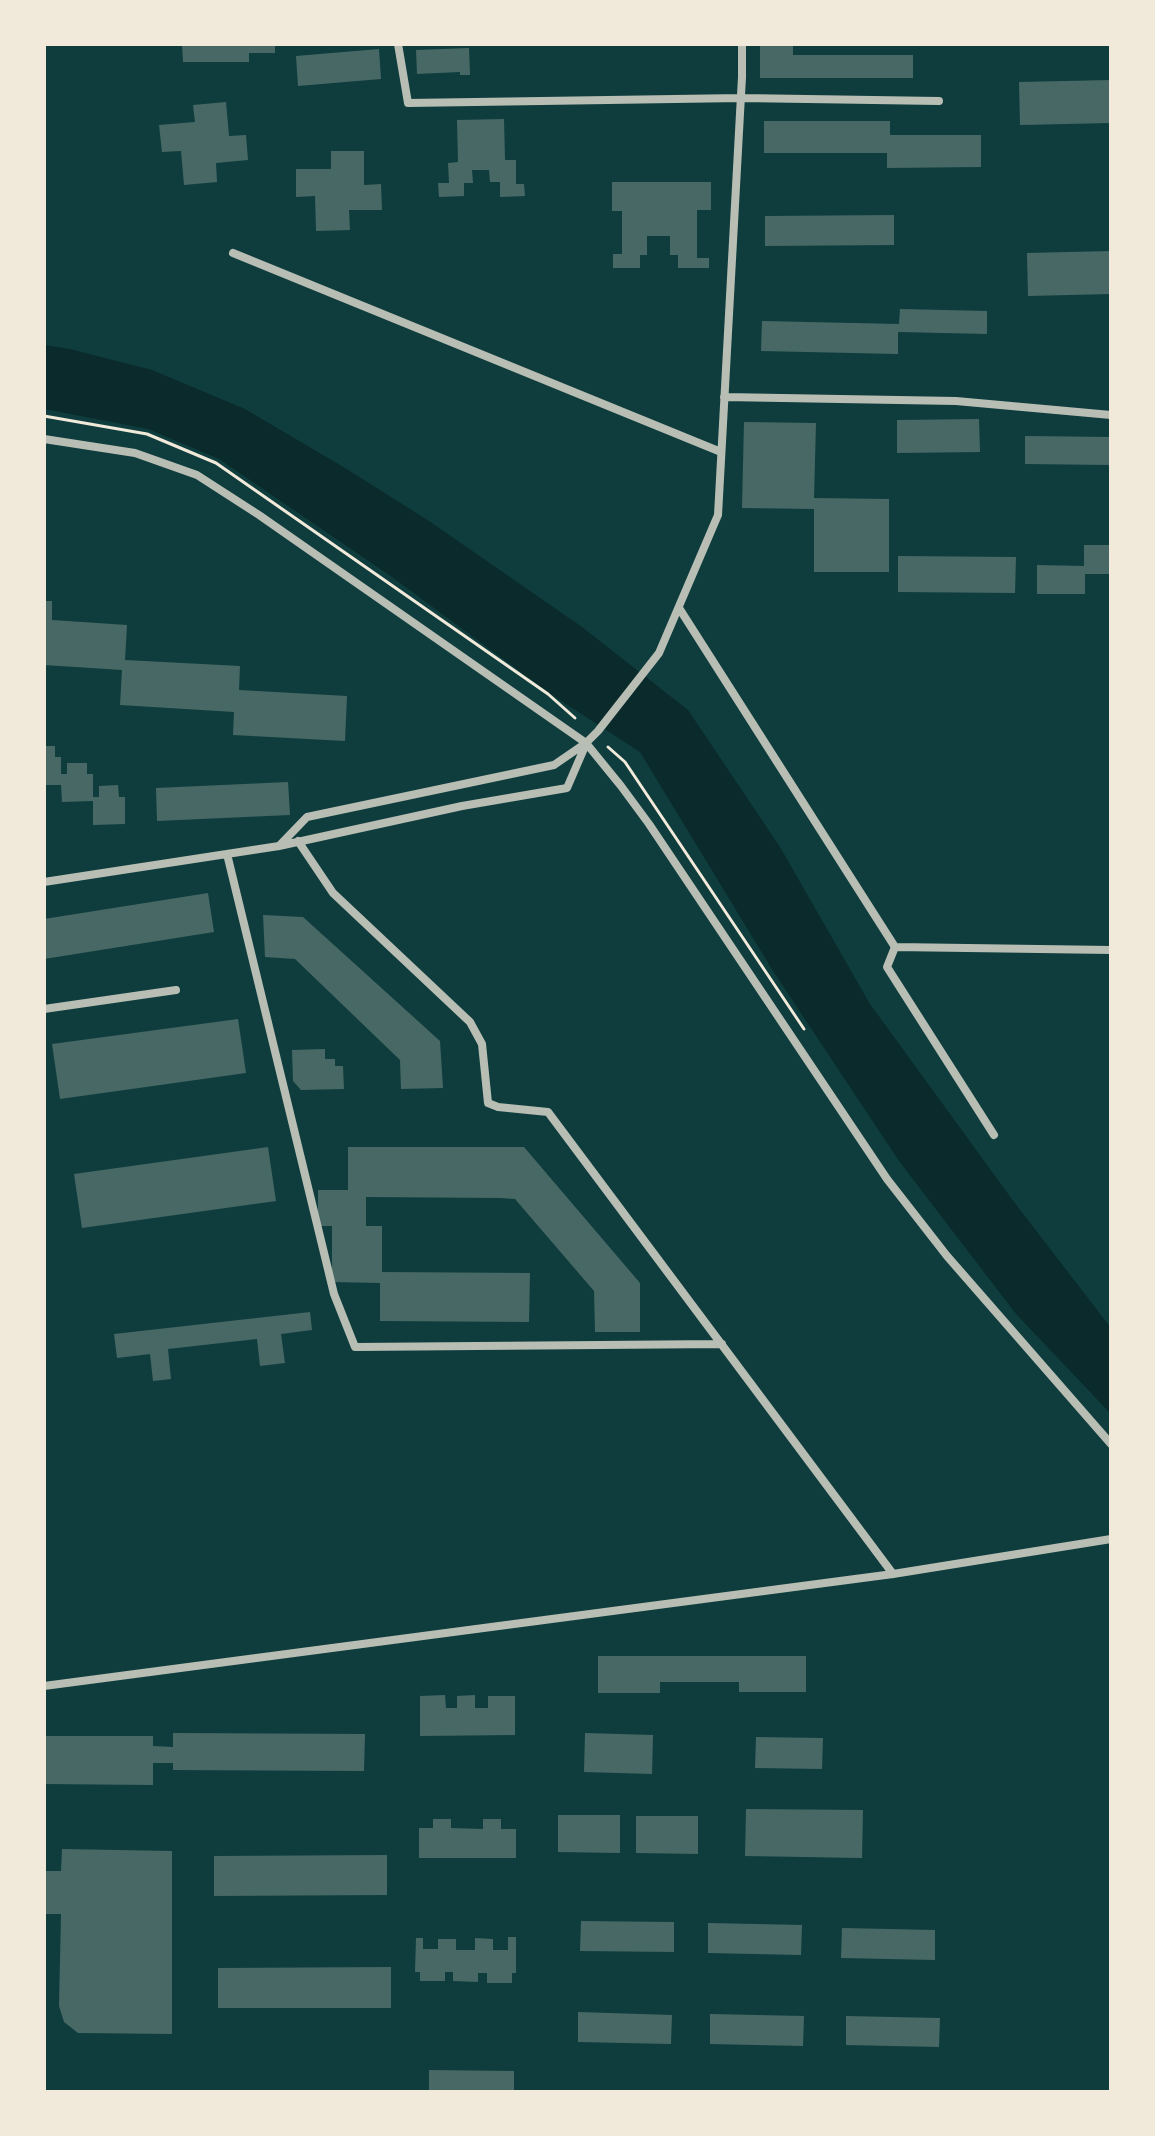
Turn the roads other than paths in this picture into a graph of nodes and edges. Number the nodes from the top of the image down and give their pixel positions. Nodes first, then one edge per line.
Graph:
1 (398, 44) edge
2 (742, 44) edge
3 (741, 98) junction
4 (939, 101) dead end
5 (233, 253) dead end
6 (724, 397) junction
7 (1111, 415) edge
8 (44, 439) edge
9 (721, 452) junction
10 (679, 608) junction
11 (586, 743) junction
12 (298, 841) junction
13 (279, 846) junction
14 (227, 854) junction
15 (44, 882) edge
16 (895, 947) junction
17 (1111, 950) edge
18 (176, 990) dead end
19 (44, 1009) edge
20 (994, 1135) dead end
21 (722, 1344) junction
22 (1111, 1444) edge
23 (1111, 1539) edge
24 (893, 1574) junction
25 (44, 1686) edge

1 - 3 street
2 - 3 street
3 - 4 street
3 - 6 street
5 - 9 street
6 - 7 street
6 - 9 street
8 - 11 street
9 - 10 street
10 - 11 street
10 - 16 street
11 - 12 street
11 - 13 street
11 - 22 street
12 - 13 street
12 - 21 street
13 - 14 street
14 - 15 street
14 - 21 street
16 - 17 street
16 - 20 street
18 - 19 street
21 - 24 street
23 - 24 street
24 - 25 street

